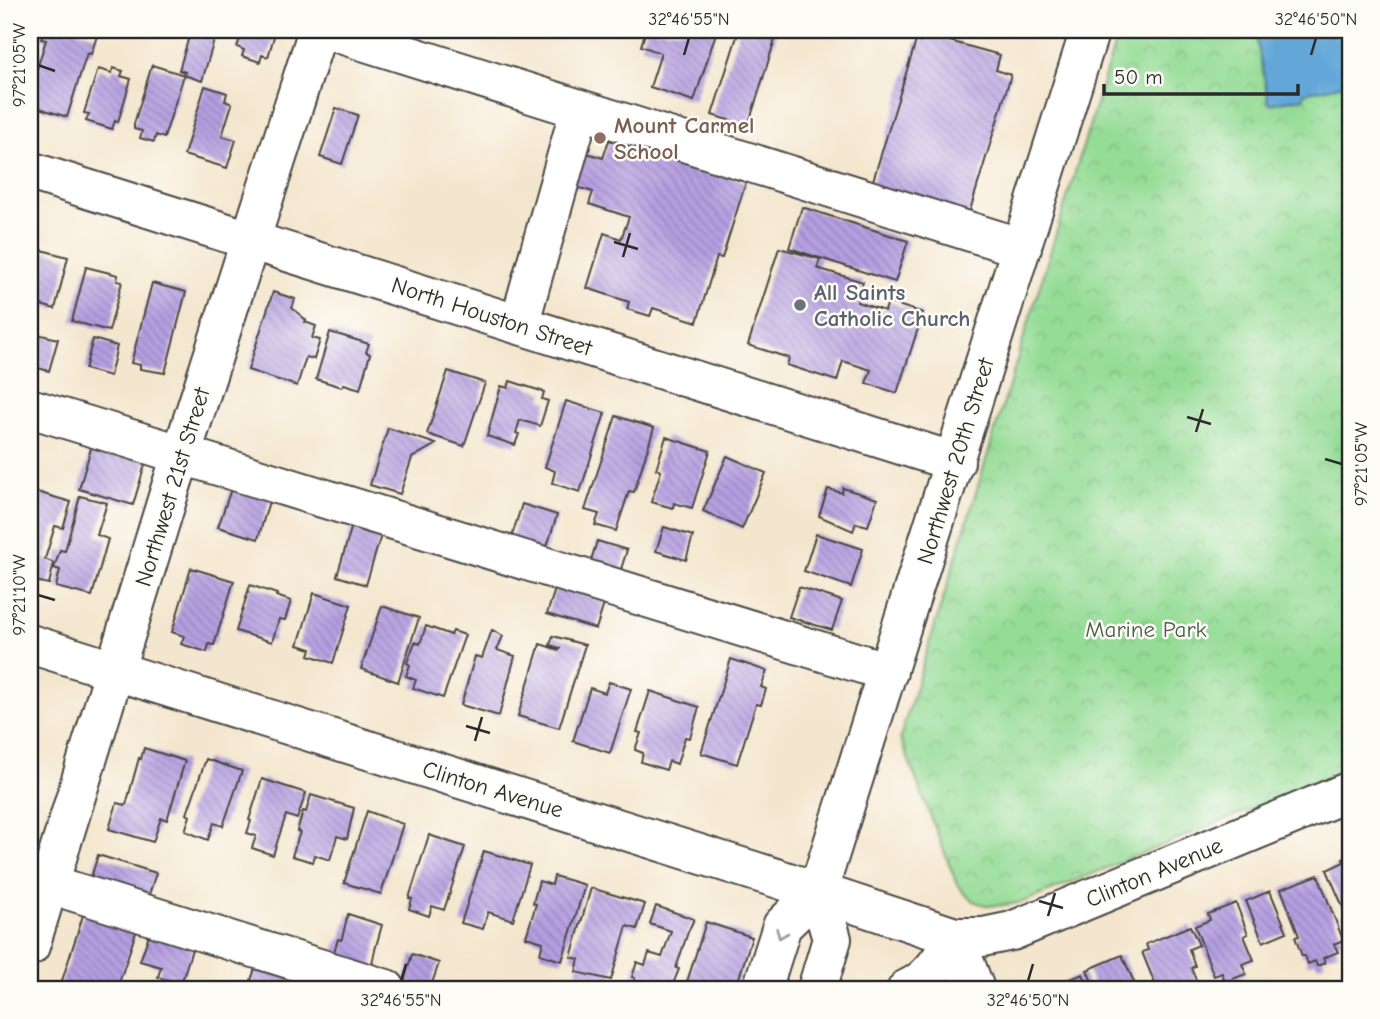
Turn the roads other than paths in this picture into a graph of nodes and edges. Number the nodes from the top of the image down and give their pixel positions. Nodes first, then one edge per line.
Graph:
1 (318, 30) edge
2 (328, 30) edge
3 (1090, 30) edge
4 (580, 109) junction
5 (30, 171) edge
6 (250, 240) junction
7 (1021, 248) junction
8 (519, 325) junction
9 (30, 408) edge
10 (181, 456) junction
11 (955, 462) junction
12 (30, 644) edge
13 (116, 671) junction
14 (888, 672) junction
15 (1350, 791) edge
16 (49, 884) junction
17 (818, 891) junction
18 (955, 937) junction
19 (30, 946) edge
20 (387, 989) edge
21 (762, 989) edge
22 (817, 989) edge
23 (907, 989) edge
24 (975, 989) edge

1 - 6 street, Northwest 21st Street
2 - 4 street
3 - 7 street, Northwest 20th Street
4 - 7 street
4 - 8 street
5 - 6 street, North Houston Street
6 - 8 street, North Houston Street
6 - 10 street, Northwest 21st Street
7 - 11 street, Northwest 20th Street
8 - 11 street, North Houston Street
9 - 10 street
10 - 13 street, Northwest 21st Street
10 - 14 street
11 - 14 street, Northwest 20th Street
12 - 13 street, Clinton Avenue
13 - 16 street, Northwest 21st Street
13 - 17 street, Clinton Avenue
14 - 17 street, Northwest 20th Street
15 - 18 street, Clinton Avenue
16 - 19 street, Northwest 21st Street
16 - 20 street
17 - 18 street, Clinton Avenue
17 -> 21 street, Northwest 20th Street
17 - 22 street
18 - 23 street
18 - 24 street

